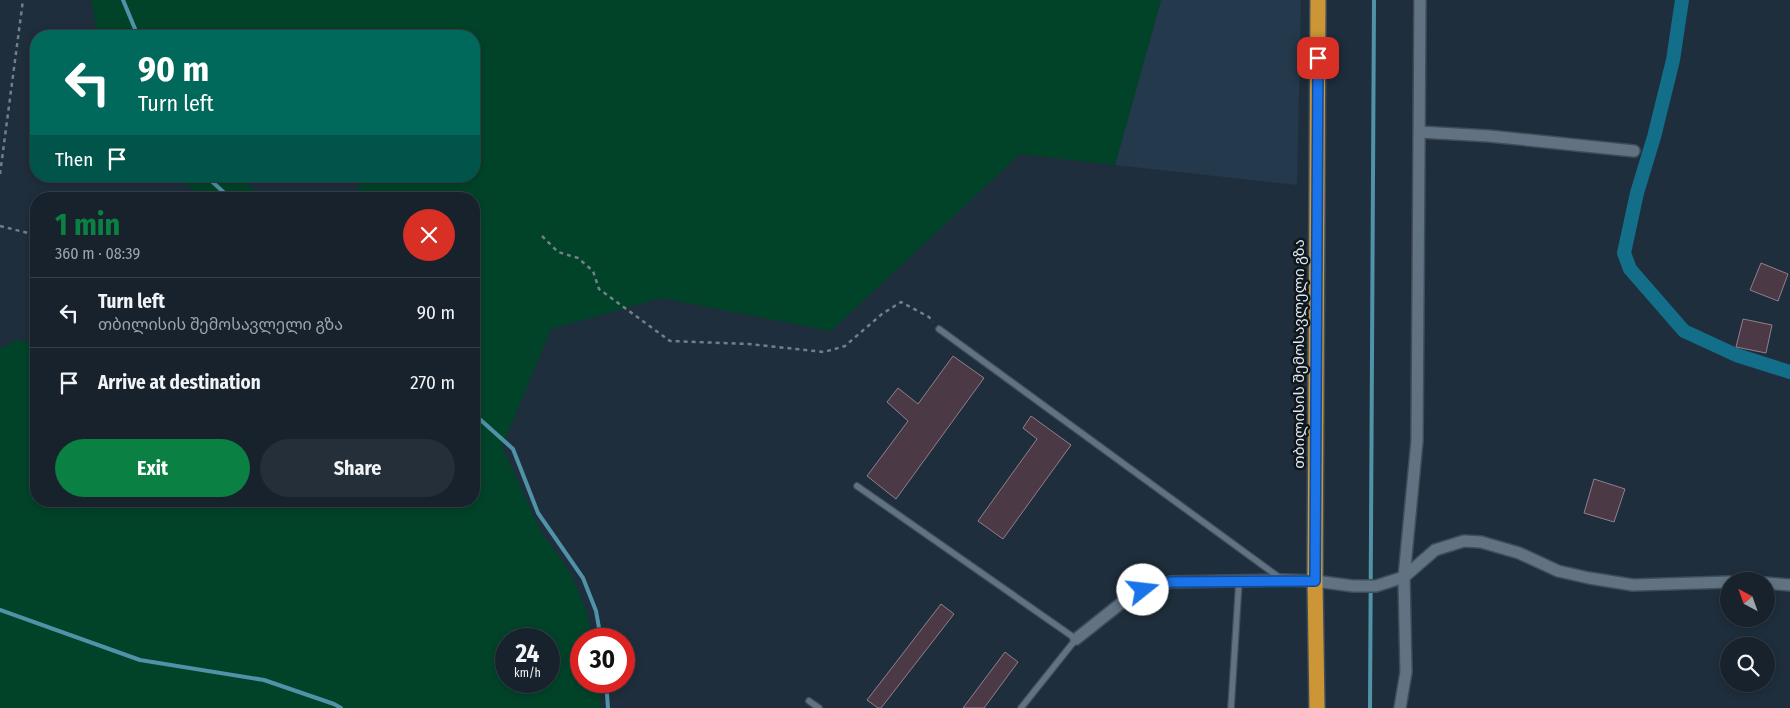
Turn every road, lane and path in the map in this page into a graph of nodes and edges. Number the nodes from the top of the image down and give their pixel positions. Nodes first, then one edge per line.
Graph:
1 (23, 0) edge
2 (1318, 0) edge
3 (1420, 0) edge
4 (1420, 132) junction
5 (1634, 152) dead end
6 (0, 174) edge
7 (0, 226) edge
8 (30, 234) edge
9 (542, 236) dead end
10 (939, 329) joint
11 (857, 486) dead end
12 (1404, 576) junction
13 (1283, 580) junction
14 (1239, 581) junction
15 (1315, 581) junction
16 (1720, 582) edge
17 (1775, 584) edge
18 (1790, 585) edge
19 (1076, 639) junction
20 (809, 701) dead end
21 (818, 708) edge
22 (1021, 708) edge
23 (1231, 708) edge
24 (1316, 708) edge
25 (1400, 708) edge

1 - 6 path
2 - 15 highway, თბილისის შემოსავლელი გზა
3 - 4 street
4 - 5 street
4 - 12 street
7 - 8 path
9 - 10 path
10 - 13 lane
11 - 19 lane
12 - 15 street
12 - 16 street
12 - 25 street
13 - 14 street
13 - 15 street
14 - 19 street
14 - 23 lane
15 - 24 highway, თბილისის შემოსავლელი გზა
17 - 18 street
19 - 22 lane
20 - 21 lane

